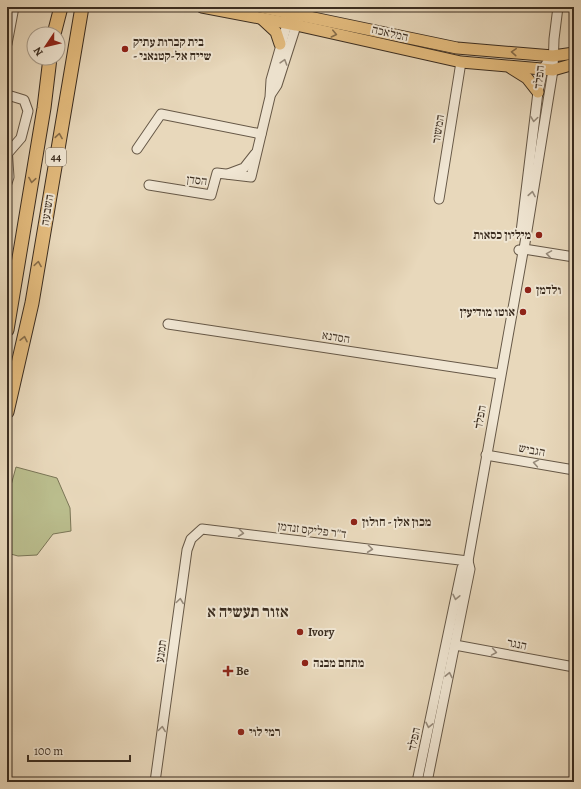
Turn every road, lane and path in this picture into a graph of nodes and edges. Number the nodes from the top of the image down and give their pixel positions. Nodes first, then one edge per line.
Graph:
1 (14, 7) edge
2 (61, 7) edge
3 (202, 7) edge
4 (261, 7) edge
5 (558, 7) edge
6 (82, 8) edge
7 (276, 8) edge
8 (298, 9) edge
9 (262, 19) junction
10 (291, 24) junction
11 (56, 26) edge
12 (7, 44) edge
13 (280, 44) junction
14 (574, 53) edge
15 (553, 56) junction
16 (462, 62) junction
17 (574, 64) edge
18 (49, 66) edge
19 (507, 66) junction
20 (548, 70) junction
21 (538, 92) junction
22 (7, 97) edge
23 (270, 97) junction
24 (261, 134) junction
25 (7, 149) edge
26 (137, 149) dead end
27 (7, 183) edge
28 (149, 185) dead end
29 (439, 199) dead end
30 (522, 249) junction
31 (574, 258) edge
32 (8, 324) edge
33 (168, 324) dead end
34 (10, 374) edge
35 (500, 374) junction
36 (7, 412) edge
37 (486, 455) junction
38 (574, 470) edge
39 (202, 529) joint
40 (468, 561) junction
41 (455, 645) junction
42 (574, 667) edge
43 (155, 782) edge
44 (417, 782) edge
45 (427, 782) edge

1 - 12 street
2 - 11 highway
3 - 9 main road, המלאכה
4 - 7 main road
5 - 15 street
34 -> 6 highway, השבעה / 44
7 - 8 main road
8 - 10 street
15 -> 8 main road, המלאכה
9 - 10 main road, המלאכה
9 - 13 main road
10 - 13 street, הסדן
10 -> 16 main road, המלאכה
23 -> 10 street, הסדן
13 - 23 street, הסדן
14 - 15 main road, המלאכה
15 - 20 street, הפלד
16 - 19 main road, המלאכה
16 - 29 street, המשור
17 - 20 main road, המלאכה
18 -> 32 highway, השבעה / 44
19 - 20 main road, המלאכה
19 - 21 main road
20 - 21 street, הפלד
30 -> 20 street, הפלד
21 -> 30 street, הפלד
22 - 25 street
23 - 24 street, הסדן
24 - 26 street
24 - 28 street, הסדן
25 - 27 street
31 -> 30 street
30 - 35 street, הפלד
33 - 35 street, הסדנא
34 - 36 highway, השבעה / 44
35 - 37 street, הפלד
38 -> 37 street, הגביש
37 - 40 street, הפלד
39 -> 40 street, ד''ר פליקס זנדמן
43 -> 39 street, תמנע
40 - 41 street, הפלד
40 -> 44 street, הפלד
41 -> 42 street, הנגר
45 -> 41 street, הפלד

